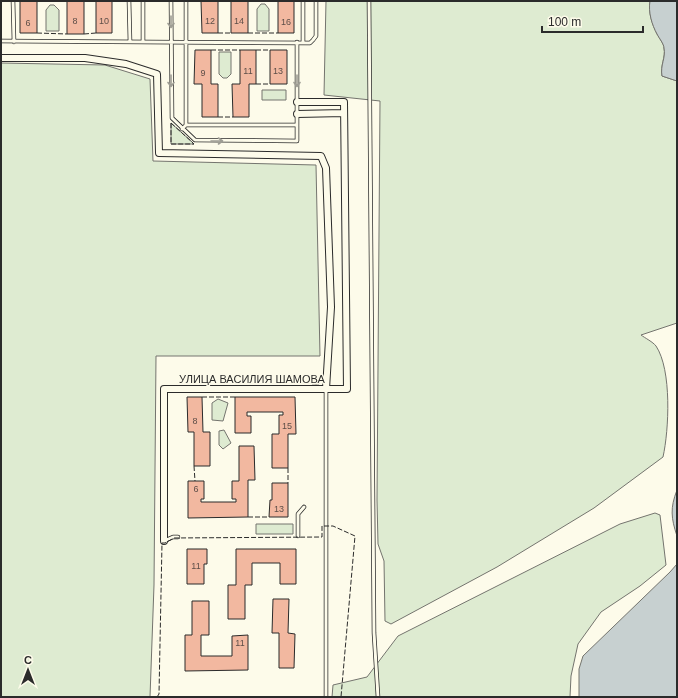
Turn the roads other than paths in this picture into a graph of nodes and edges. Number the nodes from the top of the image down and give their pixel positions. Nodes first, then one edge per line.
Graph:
1 (13, 1) edge
2 (129, 1) edge
3 (143, 1) edge
4 (171, 1) edge
5 (186, 1) edge
6 (303, 1) edge
7 (316, 1) edge
8 (369, 1) edge
9 (1, 41) edge
10 (14, 42) junction
11 (130, 42) junction
12 (143, 42) junction
13 (171, 42) junction
14 (186, 42) junction
15 (297, 42) junction
16 (303, 42) junction
17 (1, 58) edge
18 (297, 102) junction
19 (344, 113) junction
20 (297, 114) junction
21 (186, 125) junction
22 (297, 125) junction
23 (182, 129) junction
24 (326, 389) junction
25 (304, 507) dead end
26 (298, 536) dead end
27 (178, 537) dead end
28 (164, 541) joint
29 (326, 697) edge
30 (378, 697) edge

1 - 10 lane
2 - 11 lane
3 - 12 lane
4 -> 13 lane
5 - 14 lane
6 - 16 lane
7 - 16 lane
8 - 30 lane
9 - 10 lane
10 - 11 lane
11 - 12 lane
12 - 13 lane
13 - 14 lane
13 -> 23 lane
14 - 15 lane
14 - 21 lane
15 - 16 lane
15 -> 18 lane
17 - 24 street
18 - 19 street
18 - 20 lane
19 - 20 street
19 - 24 street, УЛИЦА ВАСИЛИЯ ШАМОВА
20 - 22 lane
21 - 22 lane
21 - 23 lane
23 -> 22 lane
24 - 28 street, УЛИЦА ВАСИЛИЯ ШАМОВА
24 - 29 lane
25 - 26 lane
27 - 28 lane

